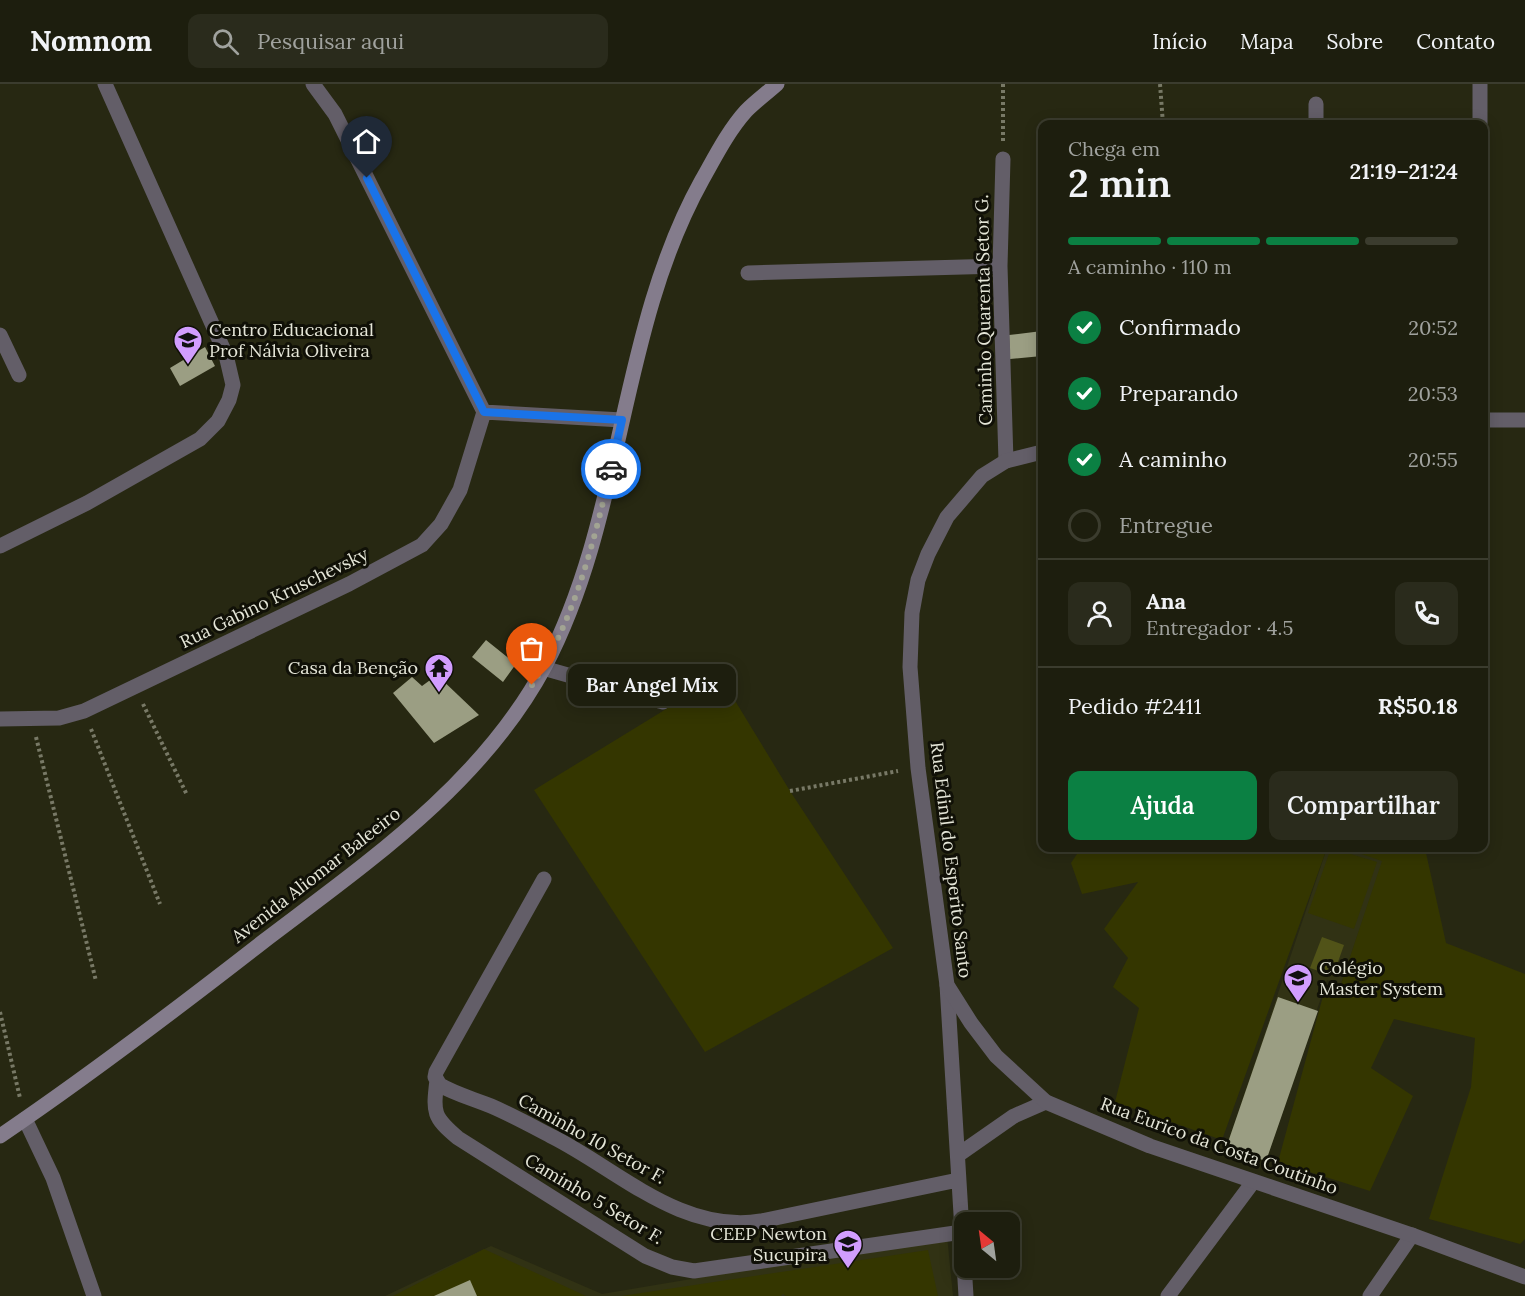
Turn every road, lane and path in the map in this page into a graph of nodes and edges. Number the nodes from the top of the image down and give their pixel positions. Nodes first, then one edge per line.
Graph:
1 (105, 84) edge
2 (313, 84) edge
3 (777, 84) edge
4 (1003, 84) edge
5 (1160, 84) edge
6 (1480, 84) edge
7 (1316, 104) dead end
8 (1162, 120) edge
9 (1316, 120) edge
10 (1480, 120) edge
11 (1003, 159) joint
12 (1000, 266) junction
13 (748, 273) dead end
14 (0, 335) edge
15 (19, 375) dead end
16 (484, 412) junction
17 (622, 420) junction
18 (1488, 420) edge
19 (1525, 420) edge
20 (1038, 453) edge
21 (1006, 461) junction
22 (0, 546) edge
23 (543, 668) junction
24 (135, 687) junction
25 (663, 702) dead end
26 (84, 711) junction
27 (0, 719) edge
28 (31, 719) junction
29 (918, 768) junction
30 (790, 791) dead end
31 (187, 795) dead end
32 (544, 879) dead end
33 (160, 904) dead end
34 (96, 981) dead end
35 (947, 985) junction
36 (0, 1012) edge
37 (437, 1080) junction
38 (1046, 1102) junction
39 (25, 1119) junction
40 (0, 1136) edge
41 (958, 1155) junction
42 (958, 1180) junction
43 (1253, 1182) junction
44 (960, 1212) edge
45 (954, 1233) edge
46 (1412, 1234) junction
47 (1525, 1277) edge
48 (965, 1278) edge
49 (94, 1296) edge
50 (966, 1296) edge
51 (1168, 1296) edge
52 (1370, 1296) edge

1 - 22 street
2 - 16 street
3 - 17 main road, Avenida Aliomar Baleeiro
4 - 11 path
5 - 8 path
6 - 10 street
7 - 9 street
11 - 12 street, Caminho Quarenta Setor G.
12 - 13 street
12 - 21 street, Caminho Quarenta Setor G.
14 - 15 street
16 - 17 street
16 - 24 street, Rua Gabino Kruschevsky
17 - 23 main road, Avenida Aliomar Baleeiro
18 - 19 street
20 - 21 street, Rua Edinil do Esperito Santo
21 - 29 street, Rua Edinil do Esperito Santo
23 - 25 street
23 - 39 main road, Avenida Aliomar Baleeiro
24 - 26 street, Rua Gabino Kruschevsky
24 - 31 path
26 - 28 street, Rua Gabino Kruschevsky
26 - 33 path
27 - 28 street, Rua Gabino Kruschevsky
28 - 34 path
29 - 30 path
29 - 35 street, Rua Edinil do Esperito Santo
32 - 37 street
35 - 38 street, Rua Eurico da Costa Coutinho
35 - 41 street, Rua Edinil do Esperito Santo
36 - 39 path
37 - 42 street, Caminho 10 Setor F.
37 - 45 street, Caminho 5 Setor F.
38 - 41 street
38 - 43 street, Rua Eurico da Costa Coutinho
39 - 40 main road, Avenida Aliomar Baleeiro
39 - 49 street
41 - 42 street, Rua Edinil do Esperito Santo
42 - 44 street, Rua Edinil do Esperito Santo
43 - 46 street, Rua Eurico da Costa Coutinho
43 - 51 street
46 - 47 street, Rua Eurico da Costa Coutinho
46 - 52 street
48 - 50 street, Rua Edinil do Esperito Santo

